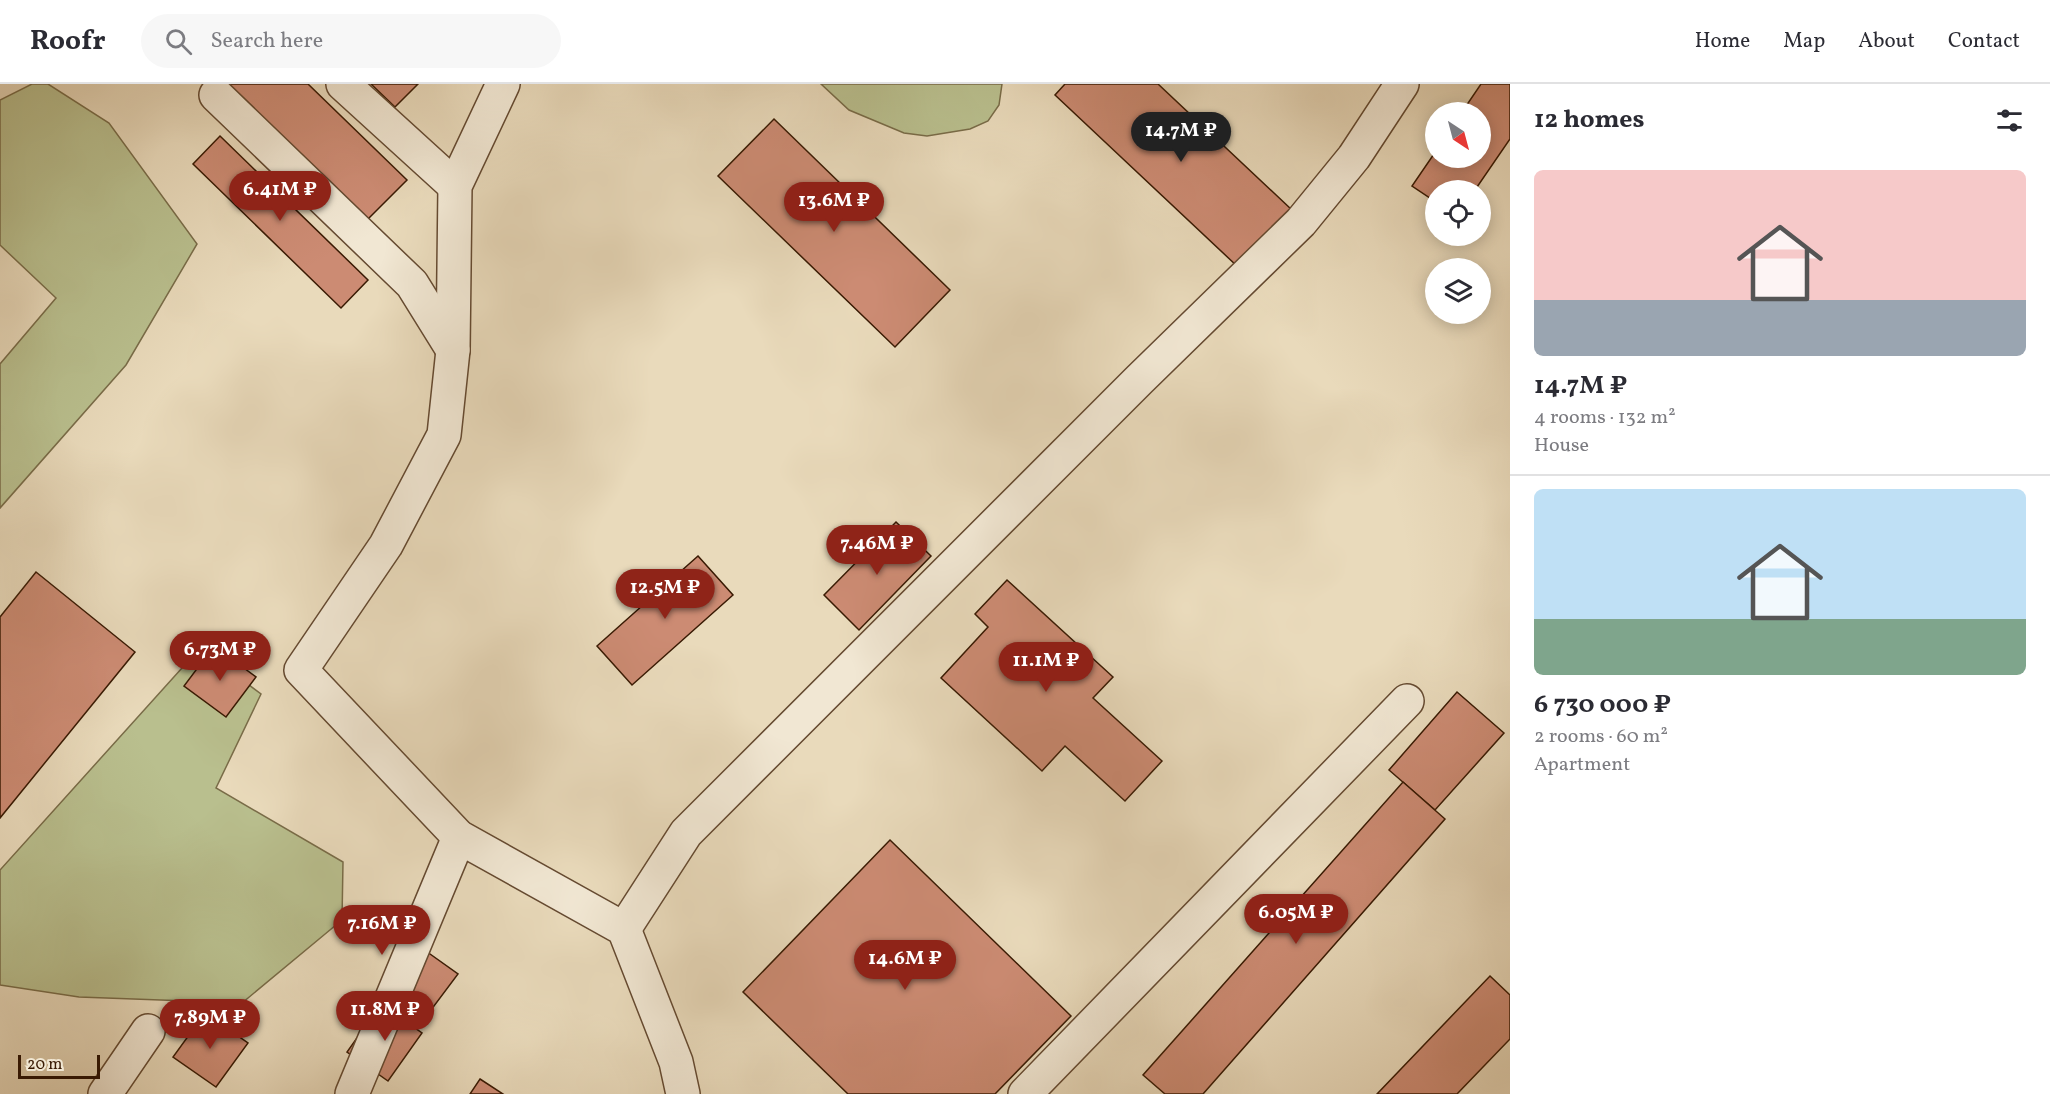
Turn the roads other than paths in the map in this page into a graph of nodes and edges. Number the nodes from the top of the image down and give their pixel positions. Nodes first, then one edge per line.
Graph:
1 (343, 84) edge
2 (1402, 84) edge
3 (499, 86) edge
4 (216, 95) dead end
5 (455, 186) junction
6 (453, 350) junction
7 (1407, 701) dead end
8 (459, 837) junction
9 (624, 929) junction
10 (148, 1031) dead end
11 (105, 1094) edge
12 (352, 1094) edge
13 (683, 1094) edge
14 (1025, 1094) edge

1 - 5 street
2 - 9 street
3 - 5 street
4 - 6 street
5 - 6 street
6 - 8 street
7 - 14 street
8 - 9 street
8 - 12 street
9 - 13 street
10 - 11 street

